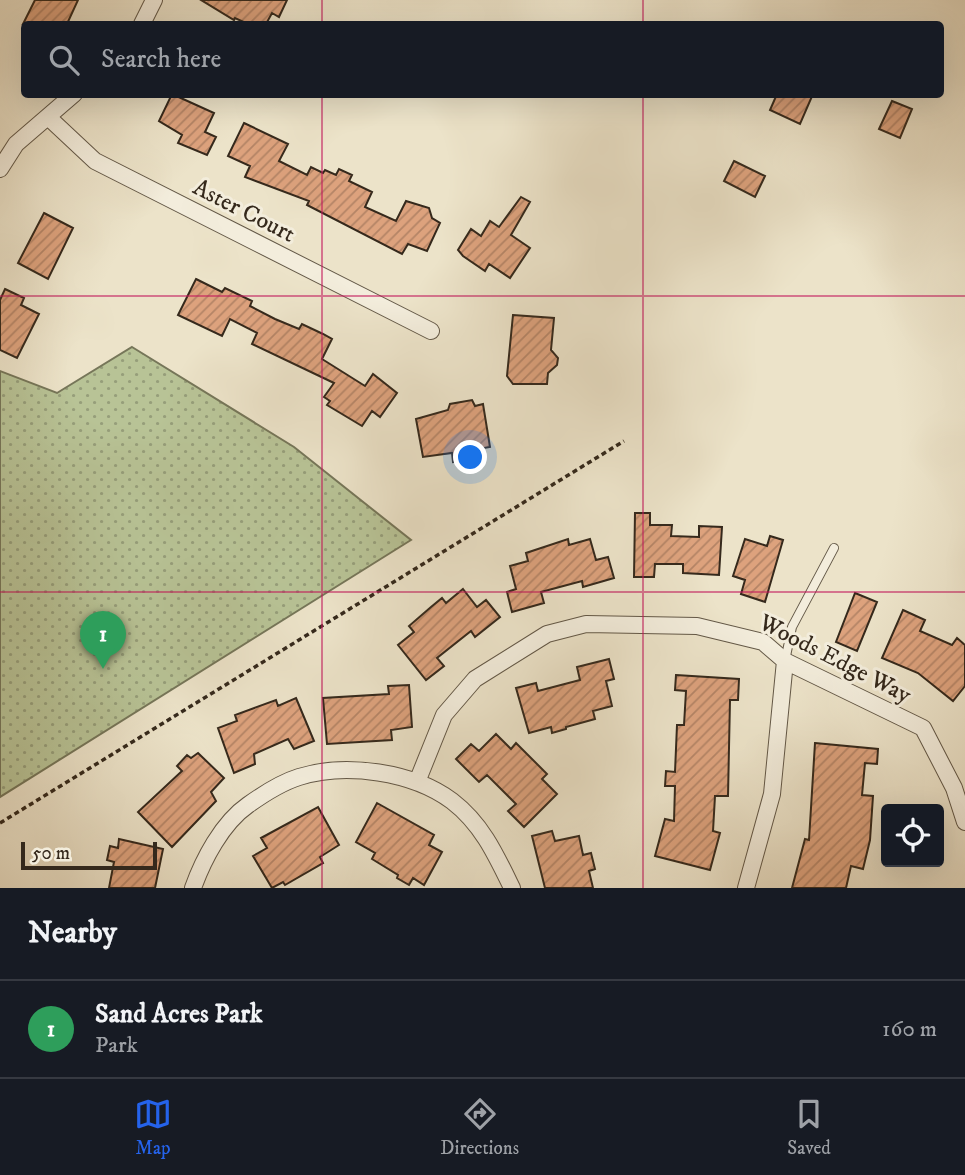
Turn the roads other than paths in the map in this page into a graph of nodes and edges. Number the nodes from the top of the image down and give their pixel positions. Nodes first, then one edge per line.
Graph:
1 (154, 0) edge
2 (144, 21) edge
3 (70, 98) edge
4 (48, 117) junction
5 (0, 169) edge
6 (431, 331) dead end
7 (834, 548) dead end
8 (785, 661) junction
9 (417, 782) junction
10 (965, 822) edge
11 (193, 888) edge
12 (512, 888) edge
13 (746, 888) edge

1 - 2 street
3 - 4 street
4 - 5 street
4 - 6 street, Aster Court
7 - 8 lane
8 - 9 street, Woods Edge Way
8 - 10 street, Woods Edge Way
8 - 13 street
9 - 11 street
9 - 12 street

